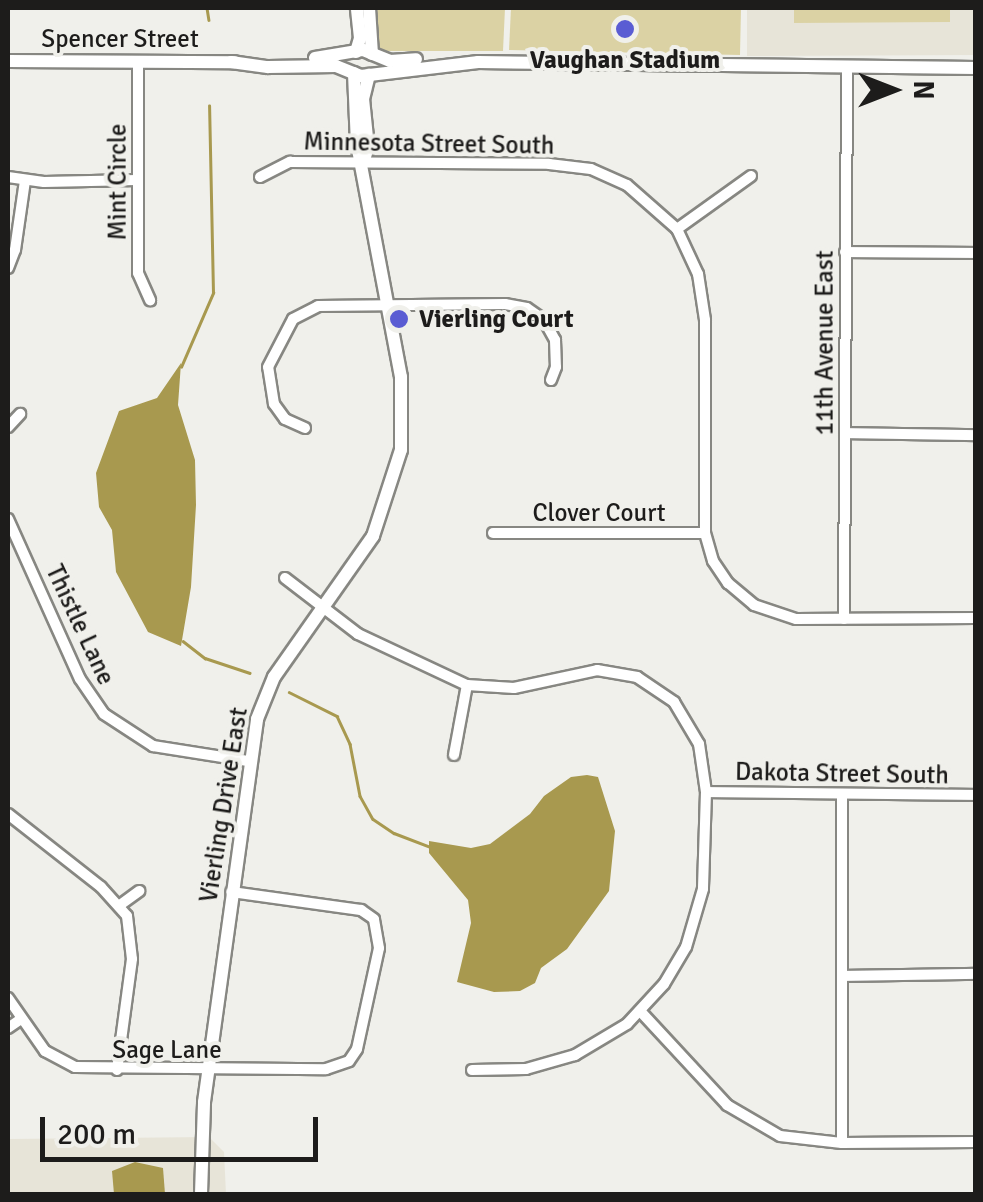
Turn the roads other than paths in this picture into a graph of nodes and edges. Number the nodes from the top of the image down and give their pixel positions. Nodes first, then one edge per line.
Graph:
1 (357, 8) edge
2 (369, 8) edge
3 (355, 52) junction
4 (373, 55) junction
5 (8, 61) edge
6 (138, 62) junction
7 (232, 62) junction
8 (478, 62) junction
9 (847, 67) junction
10 (976, 68) edge
11 (361, 74) junction
12 (363, 163) junction
13 (260, 176) dead end
14 (751, 176) dead end
15 (8, 177) edge
16 (138, 180) junction
17 (25, 181) junction
18 (677, 229) junction
19 (845, 252) junction
20 (976, 253) edge
21 (8, 268) edge
22 (150, 300) dead end
23 (388, 304) junction
24 (550, 380) dead end
25 (20, 414) dead end
26 (8, 427) edge
27 (305, 428) dead end
28 (844, 433) junction
29 (976, 435) edge
30 (8, 519) edge
31 (493, 533) dead end
32 (705, 533) junction
33 (285, 578) dead end
34 (324, 609) junction
35 (976, 618) edge
36 (844, 619) junction
37 (467, 685) junction
38 (454, 754) dead end
39 (248, 761) junction
40 (706, 792) junction
41 (842, 795) junction
42 (976, 795) edge
43 (8, 814) edge
44 (139, 891) dead end
45 (232, 892) junction
46 (120, 905) junction
47 (976, 974) edge
48 (845, 976) junction
49 (8, 998) edge
50 (641, 1012) junction
51 (21, 1019) junction
52 (8, 1028) edge
53 (208, 1069) junction
54 (117, 1070) junction
55 (472, 1070) dead end
56 (842, 1142) junction
57 (976, 1142) edge
58 (201, 1194) edge

1 - 3 street
2 - 4 street
3 - 4 street, Spencer Street
3 - 7 street, Spencer Street
3 - 11 street
4 - 8 street, Spencer Street
4 - 11 street
5 - 6 street, Spencer Street
6 - 7 street, Spencer Street
6 - 16 street, Mint Circle
7 - 11 street, Spencer Street
8 - 9 street, Spencer Street
8 - 11 street, Spencer Street
9 - 10 street, Spencer Street
9 - 19 street, 11th Avenue East
11 - 12 street, Vierling Drive East
12 - 13 street, Minnesota Street South
12 - 18 street, Minnesota Street South
12 - 23 street, Vierling Drive East
14 - 18 street
15 - 17 street
16 - 17 street
16 - 22 street, Mint Circle
17 - 21 street
18 - 32 street, Minnesota Street South
19 - 20 street
19 - 28 street, 11th Avenue East
23 - 24 street
23 - 27 street
23 - 34 street, Vierling Drive East
25 - 26 street
28 - 29 street
28 - 36 street, 11th Avenue East
30 - 39 street, Thistle Lane
31 - 32 street, Clover Court
32 - 36 street, Minnesota Street South
33 - 34 street, Dakota Street South
34 - 37 street, Dakota Street South
34 - 39 street, Vierling Drive East
35 - 36 street, Minnesota Street South
37 - 38 street
37 - 40 street, Dakota Street South
39 - 45 street, Vierling Drive East
40 - 41 street, Dakota Street South
40 - 50 street
41 - 42 street, Dakota Street South
41 - 48 street
43 - 46 street
44 - 46 street
45 - 53 street, Vierling Drive East
45 - 53 street, Sage Lane
46 - 54 street
47 - 48 street
48 - 56 street
49 - 51 street, Sage Lane
50 - 55 street
50 - 56 street
51 - 52 street
51 - 54 street, Sage Lane
53 - 54 street, Sage Lane
53 - 58 street, Vierling Drive East
56 - 57 street

